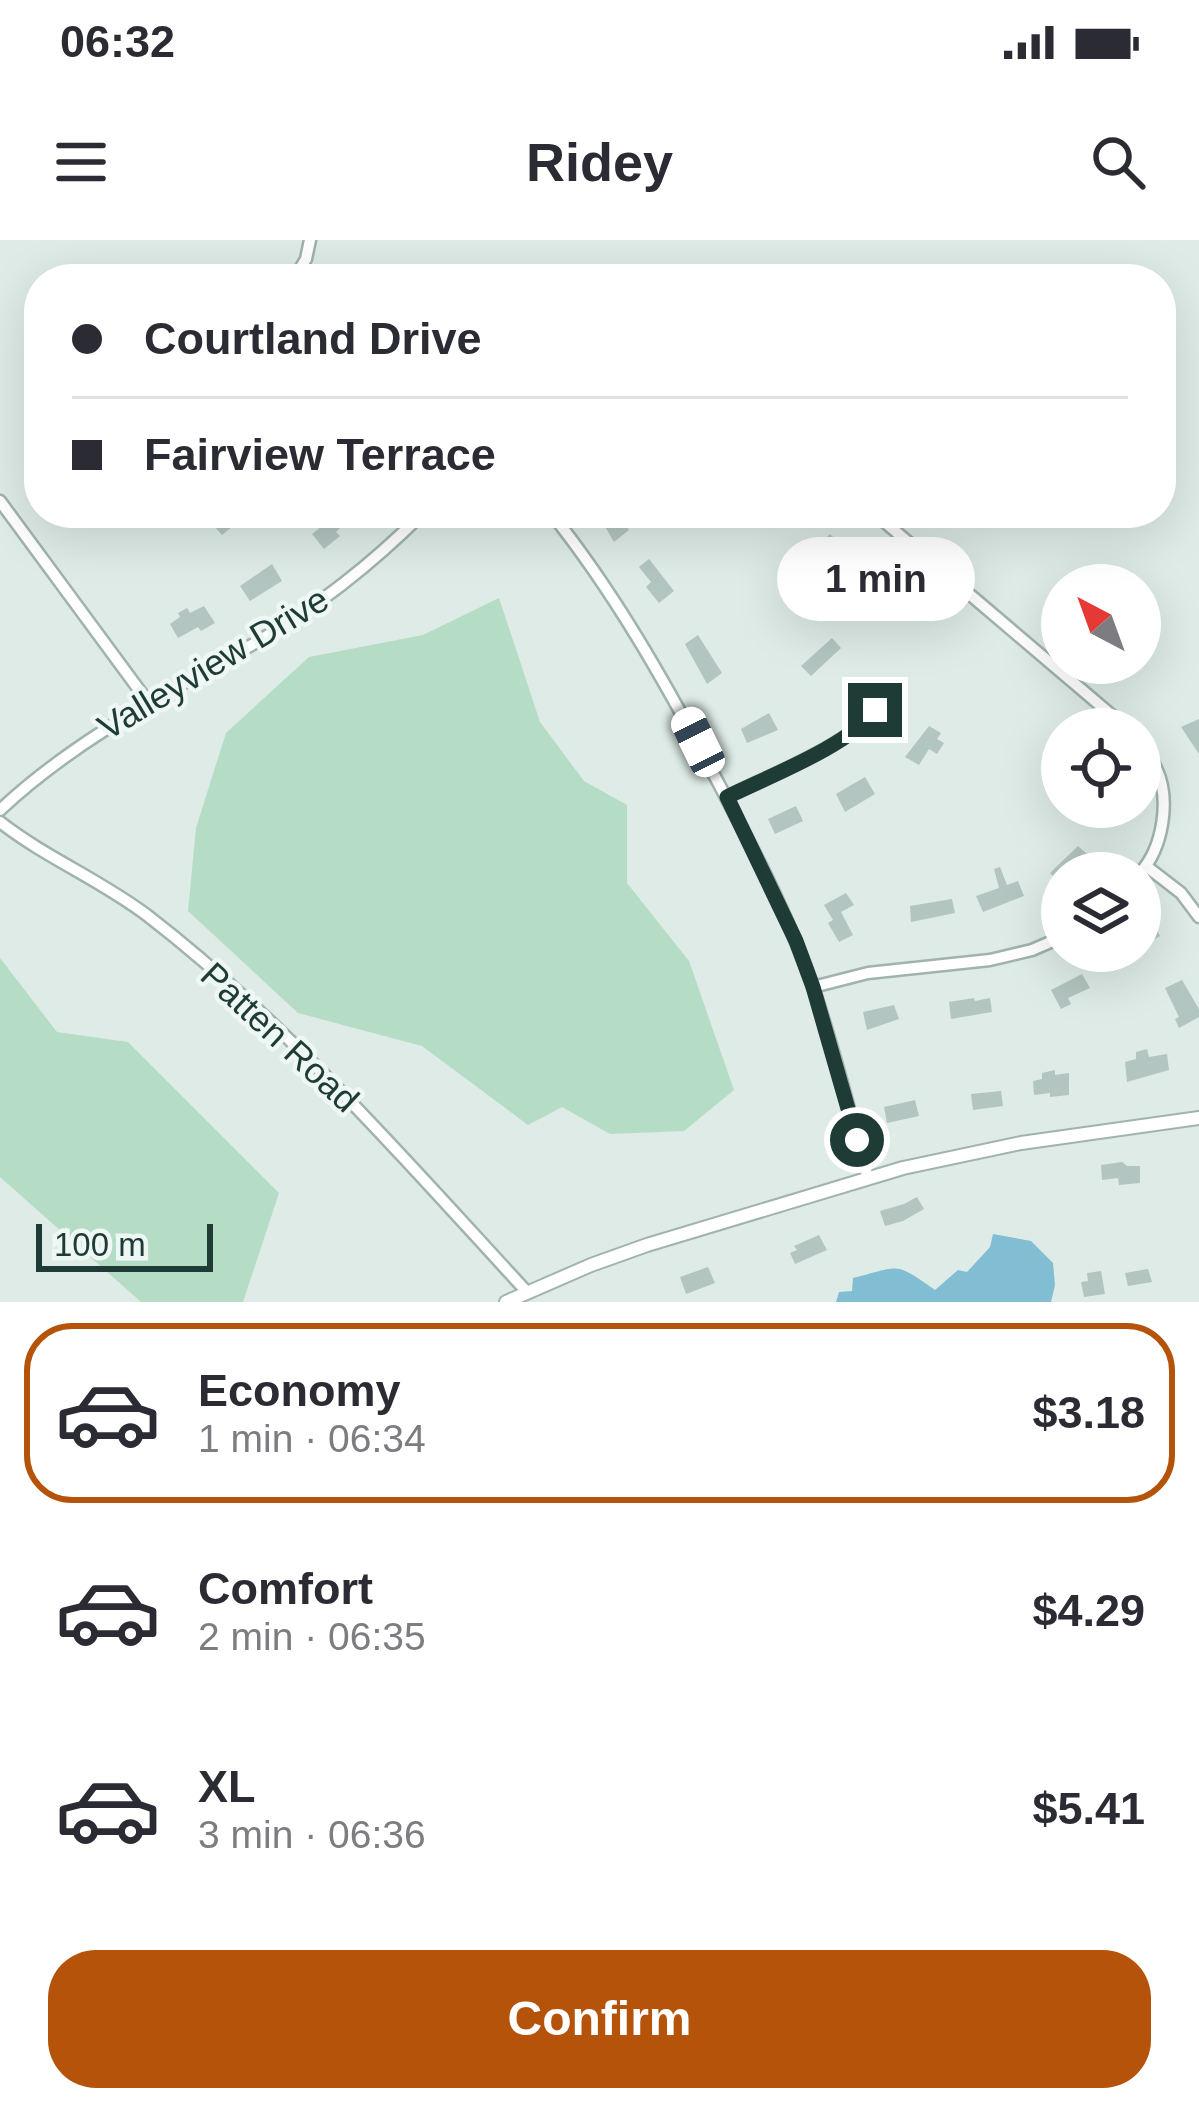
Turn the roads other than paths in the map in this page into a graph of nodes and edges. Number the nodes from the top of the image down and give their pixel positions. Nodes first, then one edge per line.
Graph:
1 (0, 501) edge
2 (406, 528) edge
3 (563, 528) edge
4 (892, 528) edge
5 (148, 702) junction
6 (1104, 708) edge
7 (875, 710) dead end
8 (727, 797) junction
9 (0, 810) edge
10 (0, 822) edge
11 (1161, 880) edge
12 (1199, 917) edge
13 (1041, 946) edge
14 (813, 987) junction
15 (1199, 1118) edge
16 (868, 1178) junction
17 (527, 1292) junction
18 (506, 1302) edge

1 - 5 street
2 - 5 street, Valleyview Drive
3 - 8 street
4 - 6 street
5 - 9 street, Valleyview Drive
7 - 8 street
8 - 14 street
10 - 17 street, Patten Road
11 - 12 street
13 - 14 street
14 - 16 street
15 - 16 street
16 - 17 street
17 - 18 street

